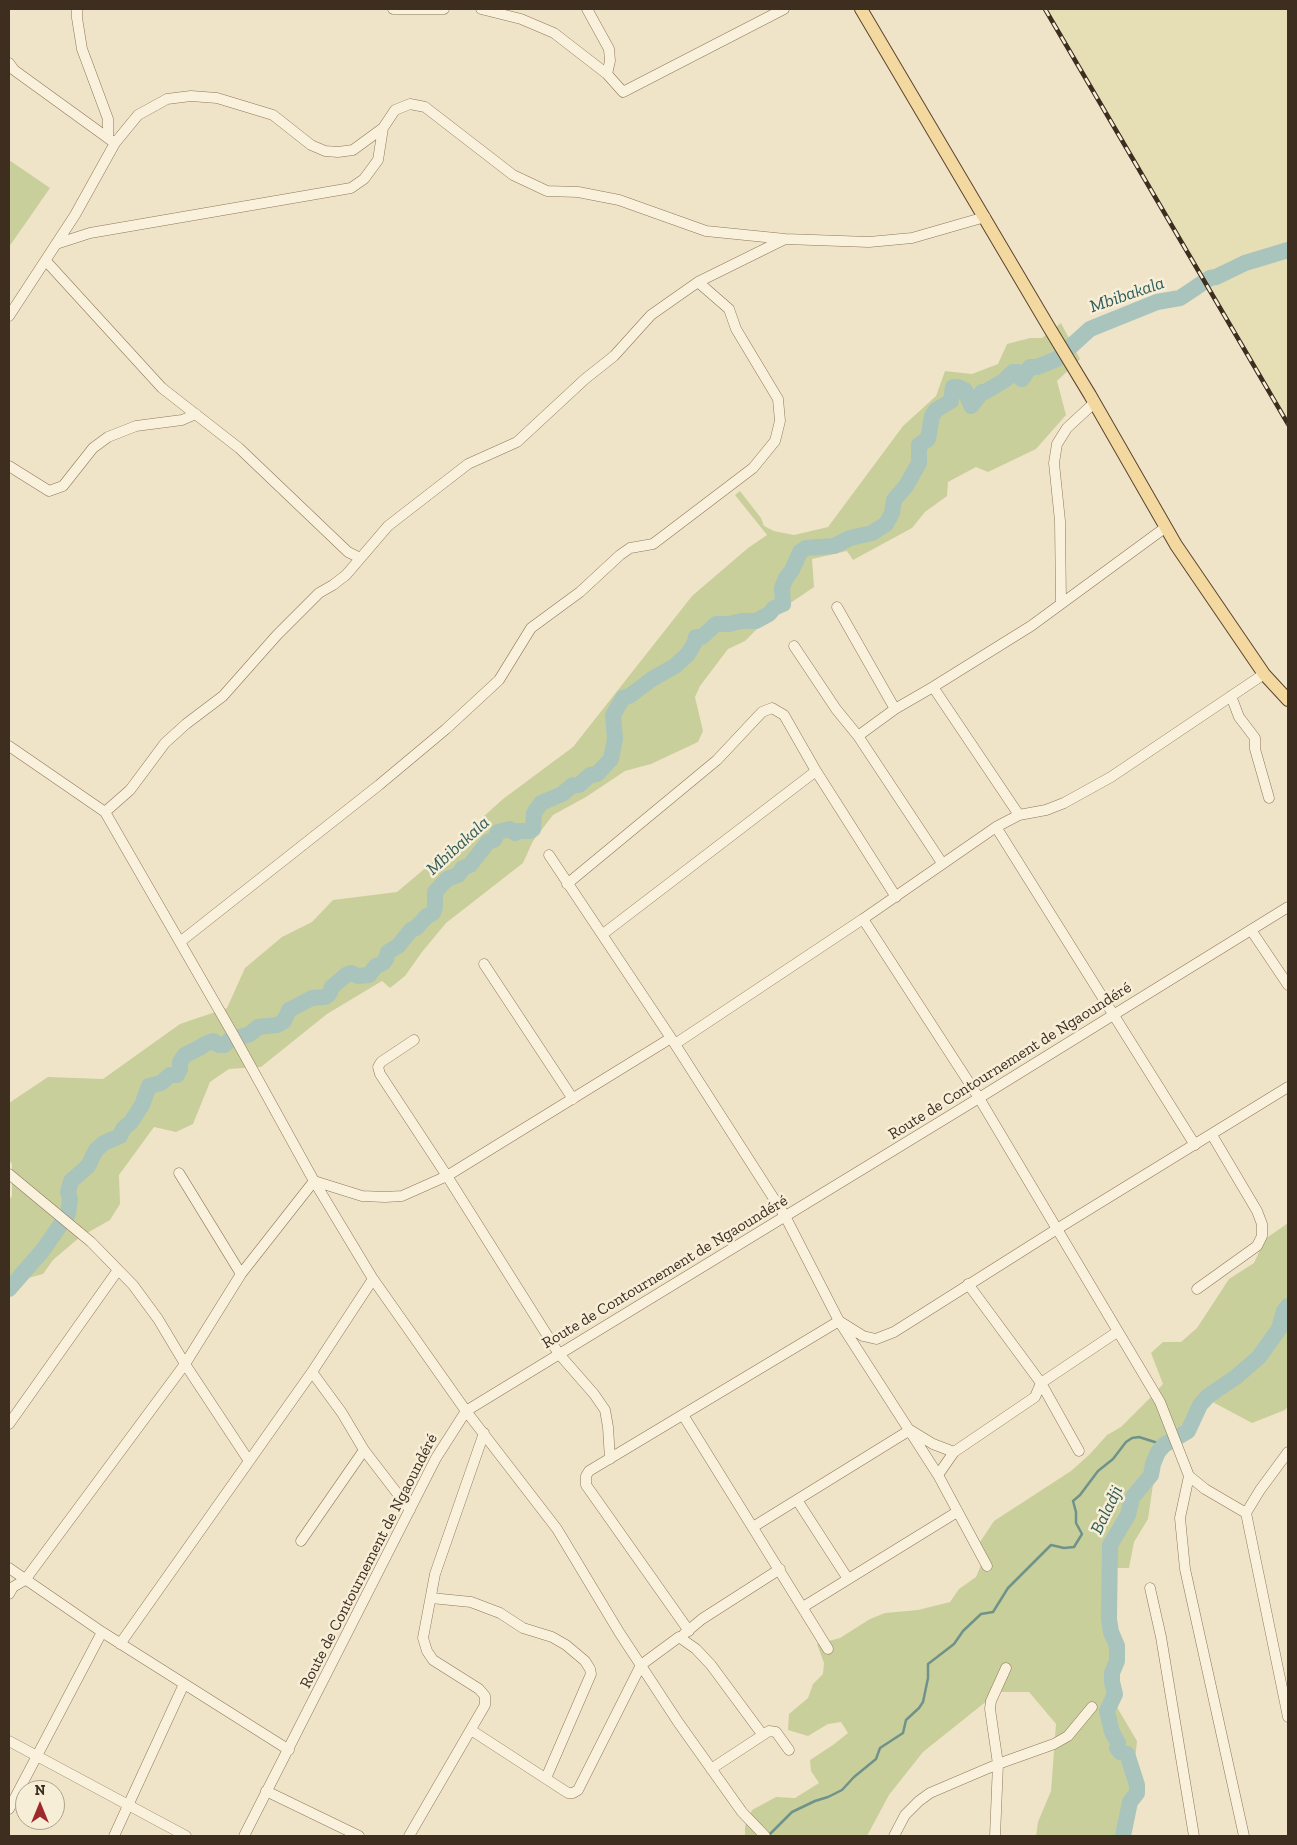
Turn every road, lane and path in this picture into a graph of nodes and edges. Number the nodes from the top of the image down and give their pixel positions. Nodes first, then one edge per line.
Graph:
1 (77, 9) edge
2 (393, 9) edge
3 (444, 9) edge
4 (481, 9) edge
5 (587, 9) edge
6 (784, 9) edge
7 (861, 9) edge
8 (9, 63) edge
9 (607, 74) junction
10 (383, 128) junction
11 (112, 141) junction
12 (985, 217) junction
13 (785, 239) junction
14 (56, 244) junction
15 (46, 261) junction
16 (698, 282) junction
17 (9, 316) edge
18 (1094, 403) junction
19 (196, 414) junction
20 (9, 466) edge
21 (1166, 528) junction
22 (360, 558) junction
23 (1061, 603) junction
24 (837, 607) dead end
25 (794, 646) dead end
26 (1264, 674) junction
27 (934, 687) junction
28 (1231, 696) junction
29 (1288, 700) edge
30 (895, 709) junction
31 (858, 736) junction
32 (9, 746) edge
33 (816, 771) junction
34 (1269, 798) dead end
35 (105, 812) junction
36 (1019, 815) junction
37 (996, 827) junction
38 (549, 856) dead end
39 (942, 863) junction
40 (567, 884) junction
41 (896, 897) junction
42 (1288, 907) edge
43 (863, 919) junction
44 (1251, 930) junction
45 (603, 934) junction
46 (180, 942) junction
47 (484, 964) dead end
48 (1288, 985) edge
49 (1114, 1015) junction
50 (414, 1040) dead end
51 (673, 1041) junction
52 (1288, 1087) edge
53 (980, 1098) junction
54 (573, 1099) junction
55 (1212, 1135) junction
56 (1195, 1145) junction
57 (179, 1173) dead end
58 (9, 1174) edge
59 (447, 1176) junction
60 (314, 1181) junction
61 (785, 1216) junction
62 (1057, 1229) junction
63 (118, 1270) junction
64 (241, 1274) junction
65 (373, 1279) junction
66 (968, 1284) junction
67 (1197, 1289) dead end
68 (839, 1321) junction
69 (1116, 1332) junction
70 (559, 1354) junction
71 (185, 1364) junction
72 (312, 1372) junction
73 (1041, 1382) junction
74 (466, 1411) junction
75 (683, 1414) junction
76 (9, 1424) edge
77 (910, 1430) junction
78 (484, 1433) junction
79 (364, 1450) junction
80 (1080, 1451) dead end
81 (954, 1452) junction
82 (1288, 1452) edge
83 (610, 1459) junction
84 (249, 1461) junction
85 (938, 1476) junction
86 (1189, 1476) junction
87 (797, 1500) junction
88 (410, 1510) junction
89 (957, 1512) junction
90 (1246, 1513) junction
91 (753, 1527) junction
92 (301, 1541) dead end
93 (987, 1566) dead end
94 (9, 1568) edge
95 (780, 1569) junction
96 (848, 1579) junction
97 (25, 1580) junction
98 (1150, 1588) dead end
99 (9, 1594) edge
100 (431, 1598) junction
101 (803, 1607) junction
102 (689, 1631) junction
103 (102, 1632) junction
104 (680, 1637) junction
105 (120, 1644) junction
106 (828, 1649) dead end
107 (641, 1665) junction
108 (1006, 1668) dead end
109 (184, 1684) junction
110 (1092, 1707) dead end
111 (1288, 1717) edge
112 (471, 1730) junction
113 (762, 1734) junction
114 (9, 1742) edge
115 (289, 1750) junction
116 (789, 1750) dead end
117 (36, 1756) junction
118 (998, 1764) junction
119 (711, 1769) junction
120 (546, 1778) junction
121 (266, 1791) junction
122 (129, 1805) junction
123 (9, 1809) edge
124 (114, 1836) edge
125 (186, 1836) edge
126 (244, 1836) edge
127 (359, 1836) edge
128 (409, 1836) edge
129 (765, 1836) edge
130 (894, 1836) edge
131 (995, 1836) edge
132 (1194, 1836) edge
133 (1244, 1836) edge

1 - 11 street
2 - 3 street
4 - 9 street
5 - 9 street
6 - 9 street
7 - 12 main road
8 - 11 street
10 - 11 street
10 - 13 street
10 - 14 street
11 - 14 street
12 - 13 street
12 - 18 main road
13 - 16 street
14 - 15 street
15 - 17 street
15 - 19 street
16 - 22 street
16 - 46 street
18 - 21 main road
18 - 23 street
19 - 20 street
19 - 22 street
21 - 23 street
21 - 26 main road
22 - 35 street
23 - 27 street
24 - 30 street
25 - 31 street
26 - 28 street
26 - 29 main road
27 - 30 street
27 - 36 street
28 - 34 street
28 - 36 street
30 - 31 street
31 - 39 street
32 - 35 street
33 - 40 street
33 - 41 street
33 - 45 street
35 - 46 street
36 - 37 street
37 - 39 street
37 - 49 street
38 - 40 street
39 - 41 street
40 - 45 street
41 - 43 street
42 - 44 street, Route de Contournement de Ngaoundéré
43 - 51 street
43 - 53 street
44 - 48 street
44 - 49 street, Route de Contournement de Ngaoundéré
45 - 51 street
46 - 60 street
47 - 54 street
49 - 53 street, Route de Contournement de Ngaoundéré
49 - 56 street
50 - 59 street
51 - 54 street
51 - 61 street
52 - 55 street
53 - 61 street, Route de Contournement de Ngaoundéré
53 - 62 street
54 - 59 street
55 - 56 street
55 - 67 street
56 - 62 street
57 - 64 street
58 - 63 street
59 - 60 street
59 - 70 street
60 - 64 street
60 - 65 street
61 - 68 street
61 - 70 street, Route de Contournement de Ngaoundéré
62 - 66 street
62 - 69 street
63 - 71 street
63 - 76 street
64 - 71 street
65 - 72 street
65 - 74 street
66 - 68 street
66 - 73 street
68 - 75 street
68 - 77 street
69 - 73 street
69 - 86 street
70 - 74 street, Route de Contournement de Ngaoundéré
70 - 83 street
71 - 84 street
71 - 97 street
72 - 79 street
72 - 84 street
73 - 80 street
73 - 81 street
74 - 78 street
74 - 88 street, Route de Contournement de Ngaoundéré
75 - 83 street
75 - 91 street
77 - 81 street
77 - 85 street
77 - 87 street
78 - 100 street
78 - 107 street
79 - 88 street
79 - 92 street
81 - 85 street
82 - 90 street
83 - 102 street
84 - 105 street
85 - 89 street
86 - 90 street
86 - 133 street
87 - 91 street
87 - 96 street
88 - 115 street, Route de Contournement de Ngaoundéré
89 - 93 street
89 - 96 street
90 - 111 street
91 - 95 street
94 - 97 street
95 - 101 street
95 - 102 street
96 - 101 street
97 - 99 street
97 - 103 street
98 - 132 street
100 - 112 street
100 - 120 street
101 - 106 street
102 - 104 street
103 - 105 street
103 - 117 street
104 - 107 street
104 - 113 street
105 - 109 street
107 - 119 street
107 - 120 street
108 - 118 street
109 - 115 street
109 - 122 street
110 - 118 street
112 - 120 street
112 - 128 street
113 - 116 street
113 - 119 street
114 - 117 street
115 - 121 street, Route de Contournement de Ngaoundéré
117 - 122 street
117 - 123 street
118 - 130 street
118 - 131 street
119 - 129 street
121 - 126 street, Route de Contournement de Ngaoundéré
121 - 127 street
122 - 124 street
122 - 125 street

